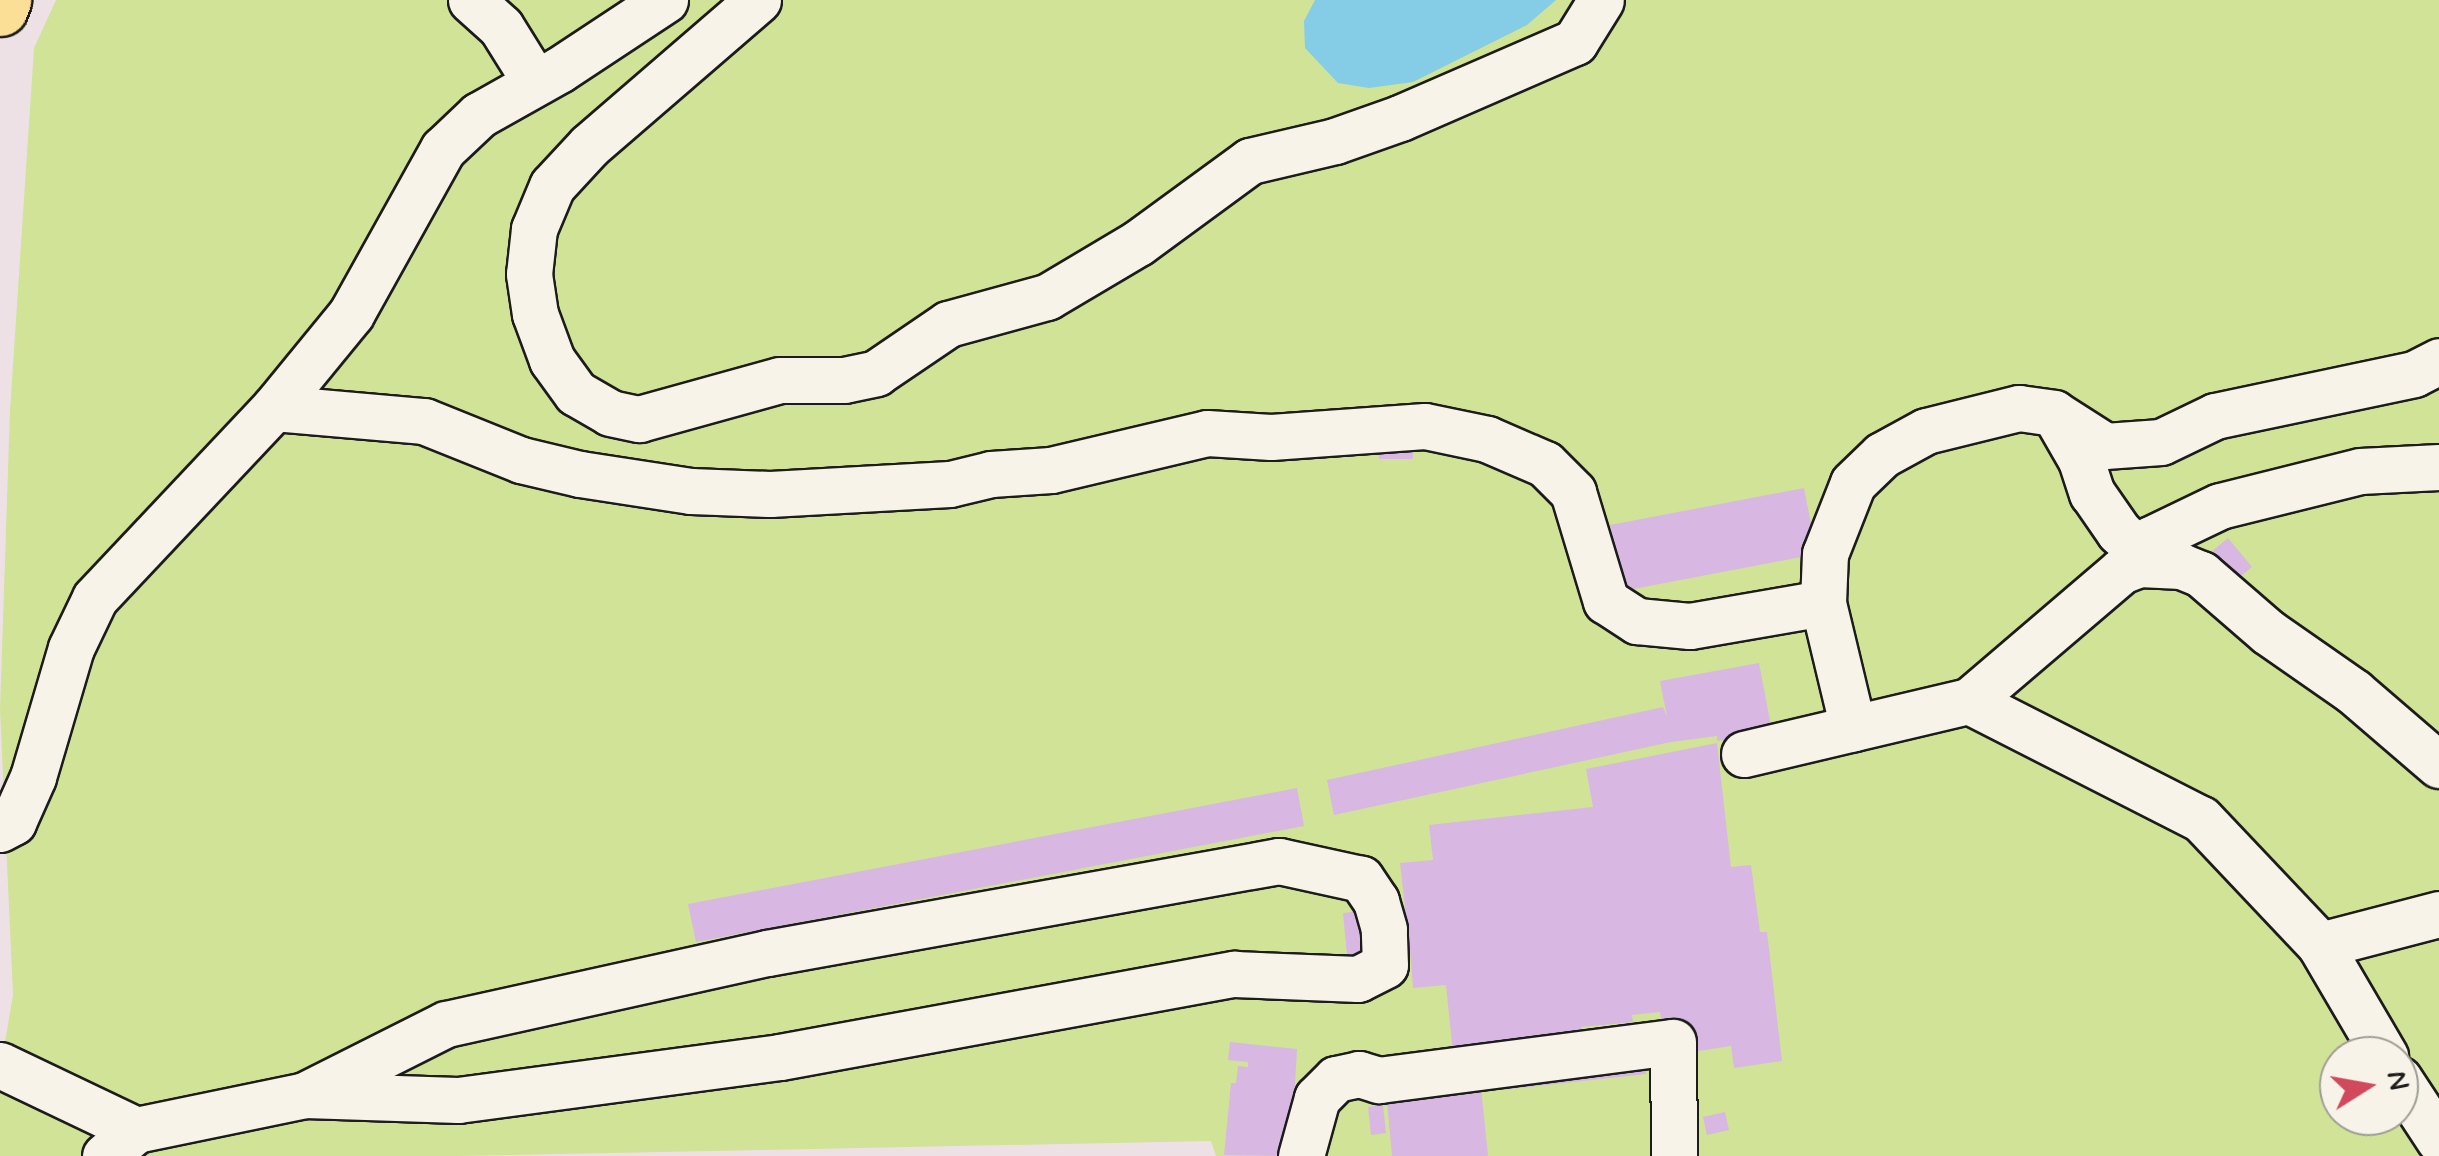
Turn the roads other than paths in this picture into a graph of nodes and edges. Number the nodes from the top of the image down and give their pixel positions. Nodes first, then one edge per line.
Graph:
1 (3, 0) edge
2 (470, 0) edge
3 (665, 0) edge
4 (758, 0) edge
5 (1601, 0) edge
6 (0, 8) edge
7 (534, 80) junction
8 (2439, 361) edge
9 (274, 408) junction
10 (2054, 413) junction
11 (2439, 466) edge
12 (2138, 556) junction
13 (1823, 602) junction
14 (1969, 700) junction
15 (1853, 728) junction
16 (1744, 754) dead end
17 (2439, 765) edge
18 (0, 828) edge
19 (2439, 914) edge
20 (2320, 946) junction
21 (2374, 1036) edge
22 (0, 1065) edge
23 (305, 1095) junction
24 (2419, 1110) edge
25 (2439, 1140) edge
26 (120, 1143) edge
27 (1301, 1156) edge
28 (1674, 1156) edge

1 - 6 main road
2 - 7 lane
3 - 7 lane
4 - 5 lane
7 - 9 lane
8 - 10 lane
9 - 13 lane
9 - 18 lane
10 - 12 lane
10 - 13 lane
11 - 12 lane
12 - 14 lane
12 - 17 lane
13 - 15 lane
14 - 15 lane
14 - 20 lane
15 - 16 lane
19 - 20 lane
20 - 21 lane
22 - 26 lane
23 - 23 lane
23 - 26 lane
24 - 25 lane
27 - 28 lane

